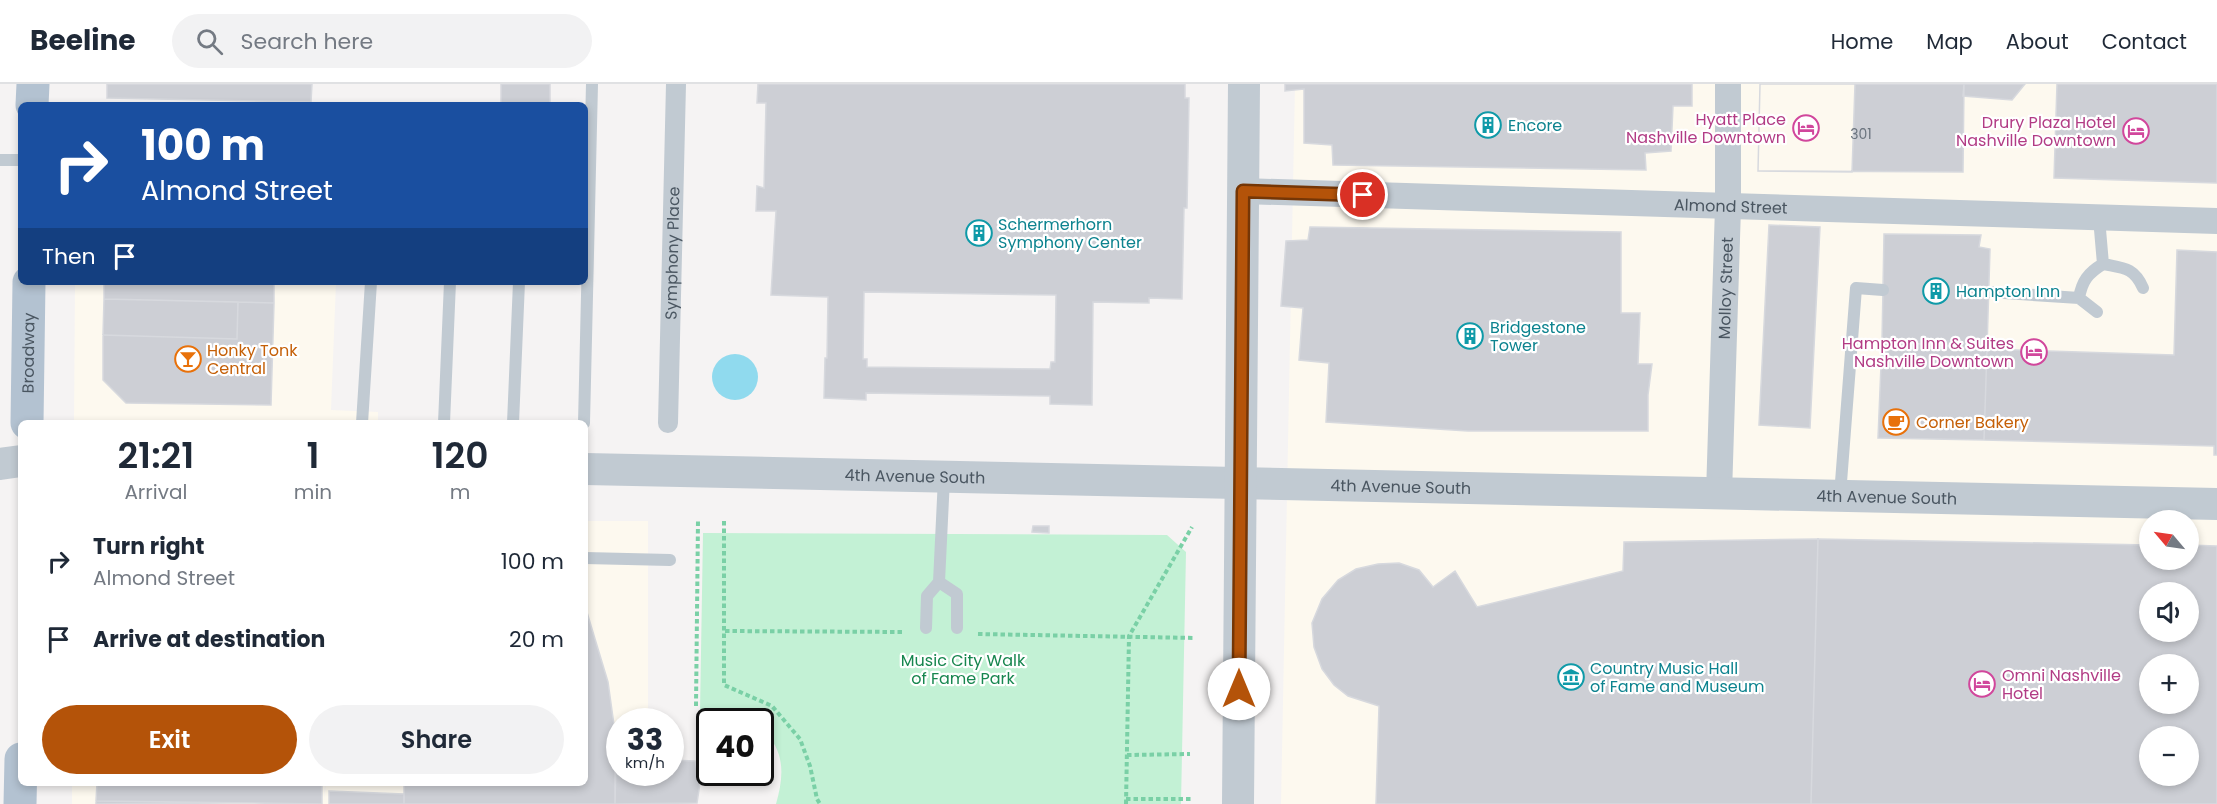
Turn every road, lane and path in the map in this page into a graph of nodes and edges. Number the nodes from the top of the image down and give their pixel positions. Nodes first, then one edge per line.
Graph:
1 (33, 84) edge
2 (592, 84) edge
3 (676, 84) edge
4 (1244, 84) edge
5 (1728, 84) edge
6 (32, 102) edge
7 (0, 160) edge
8 (18, 160) edge
9 (1243, 191) junction
10 (1728, 207) junction
11 (2099, 218) junction
12 (2217, 221) edge
13 (588, 254) edge
14 (2103, 264) junction
15 (29, 285) edge
16 (371, 285) edge
17 (450, 285) edge
18 (519, 285) edge
19 (587, 285) edge
20 (2143, 288) dead end
21 (1883, 290) dead end
22 (1989, 292) dead end
23 (2079, 298) junction
24 (2097, 312) dead end
25 (27, 420) edge
26 (362, 420) edge
27 (444, 420) edge
28 (513, 420) edge
29 (584, 420) edge
30 (668, 423) dead end
31 (18, 461) edge
32 (0, 464) edge
33 (588, 468) edge
34 (944, 477) junction
35 (1241, 483) junction
36 (1719, 494) junction
37 (1840, 496) junction
38 (2217, 504) edge
39 (698, 520) dead end
40 (724, 521) dead end
41 (1192, 527) dead end
42 (588, 558) edge
43 (670, 560) dead end
44 (939, 582) junction
45 (926, 628) dead end
46 (957, 628) dead end
47 (696, 706) dead end
48 (1190, 754) dead end
49 (1127, 755) junction
50 (20, 786) edge
51 (817, 799) junction
52 (1191, 799) dead end
53 (1126, 801) edge
54 (20, 804) edge
55 (812, 804) edge
56 (820, 804) edge
57 (1238, 804) edge

1 - 6 main road
2 - 13 lane
3 - 30 street, Symphony Place
4 - 9 street
5 - 10 street, Molloy Street
7 - 8 lane
9 - 10 street, Almond Street
9 - 35 street
10 - 11 street, Almond Street
10 - 36 street, Molloy Street
11 - 12 street, Almond Street
11 - 14 lane
14 - 20 lane
14 - 23 lane
15 - 25 main road, Broadway
16 - 26 lane
17 - 27 lane
18 - 28 lane
19 - 29 lane
21 - 37 lane
22 - 23 lane
23 - 24 lane
31 - 32 street
33 - 34 street, 4th Avenue South
34 - 35 street, 4th Avenue South
34 - 44 lane
35 - 36 street, 4th Avenue South
35 - 57 street
36 - 37 street, 4th Avenue South
37 - 38 street, 4th Avenue South
39 - 47 path
40 - 51 path
41 - 49 path
42 - 43 lane
44 - 45 lane
44 - 46 lane
48 - 49 path
49 - 53 path
50 - 54 main road
51 - 55 path
51 - 56 path
52 - 53 path

